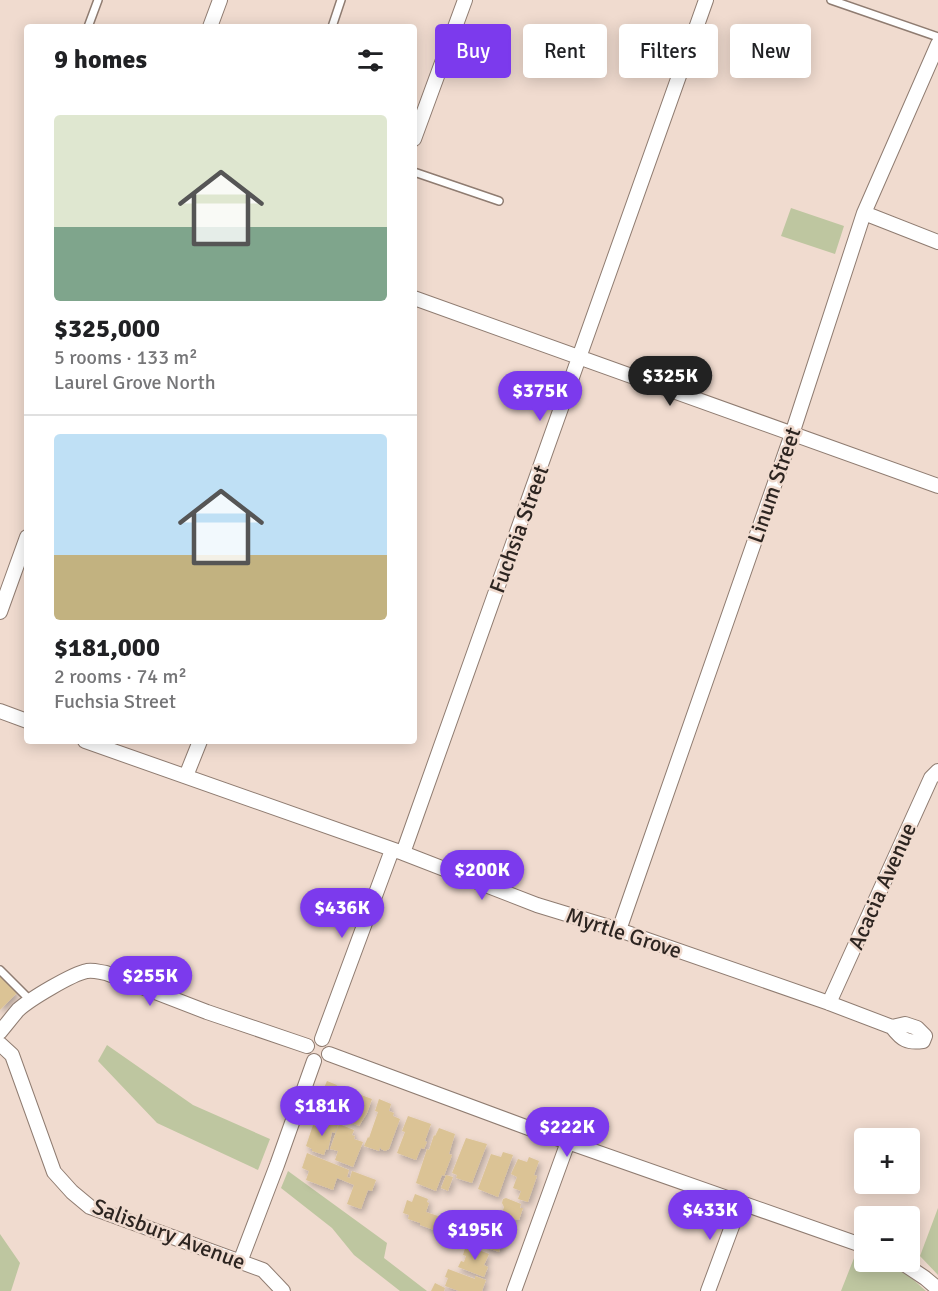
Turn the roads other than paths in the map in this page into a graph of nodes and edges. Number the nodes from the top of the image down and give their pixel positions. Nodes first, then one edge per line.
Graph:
1 (98, 0) edge
2 (220, 0) edge
3 (341, 0) edge
4 (465, 0) edge
5 (706, 0) edge
6 (831, 0) edge
7 (89, 24) edge
8 (211, 24) edge
9 (333, 24) edge
10 (938, 37) edge
11 (938, 44) edge
12 (417, 131) edge
13 (417, 173) edge
14 (499, 201) dead end
15 (864, 213) junction
16 (938, 242) edge
17 (417, 299) edge
18 (580, 358) junction
19 (792, 434) junction
20 (938, 486) edge
21 (24, 545) edge
22 (0, 612) edge
23 (0, 711) edge
24 (24, 719) edge
25 (95, 744) edge
26 (199, 744) edge
27 (938, 771) edge
28 (186, 776) junction
29 (398, 852) junction
30 (619, 930) junction
31 (0, 970) edge
32 (31, 1001) junction
33 (830, 1003) junction
34 (892, 1027) dead end
35 (0, 1032) edge
36 (322, 1039) junction
37 (0, 1044) edge
38 (307, 1046) junction
39 (329, 1054) junction
40 (314, 1061) junction
41 (568, 1142) junction
42 (741, 1202) junction
43 (854, 1242) edge
44 (240, 1262) junction
45 (916, 1272) edge
46 (938, 1289) edge
47 (283, 1291) edge
48 (514, 1291) edge
49 (708, 1291) edge

1 - 7 lane
2 - 8 street
3 - 9 lane
4 - 12 street
5 - 18 street, Fuchsia Street
6 - 10 lane
11 - 15 street, Linum Street
13 - 14 lane
15 - 16 street
15 - 19 street, Linum Street
17 - 18 street
18 - 19 street
18 - 29 street, Fuchsia Street
19 - 20 street
19 - 30 street, Linum Street
21 - 22 street
23 - 24 street
25 - 28 street, Myrtle Grove
26 - 28 street
27 - 33 street, Acacia Avenue
28 - 29 street, Myrtle Grove
29 - 30 street, Myrtle Grove
29 - 36 street, Fuchsia Street
30 - 33 street, Myrtle Grove
31 - 32 lane
32 - 35 street
32 - 38 street
33 - 34 street, Myrtle Grove
36 - 38 street
36 - 39 street
37 - 44 street, Salisbury Avenue
38 - 40 street
39 - 40 street
39 - 41 street
40 - 44 street
41 - 42 street
41 - 48 street
42 - 43 street
42 - 49 street
44 - 47 street, Salisbury Avenue
45 - 46 street

